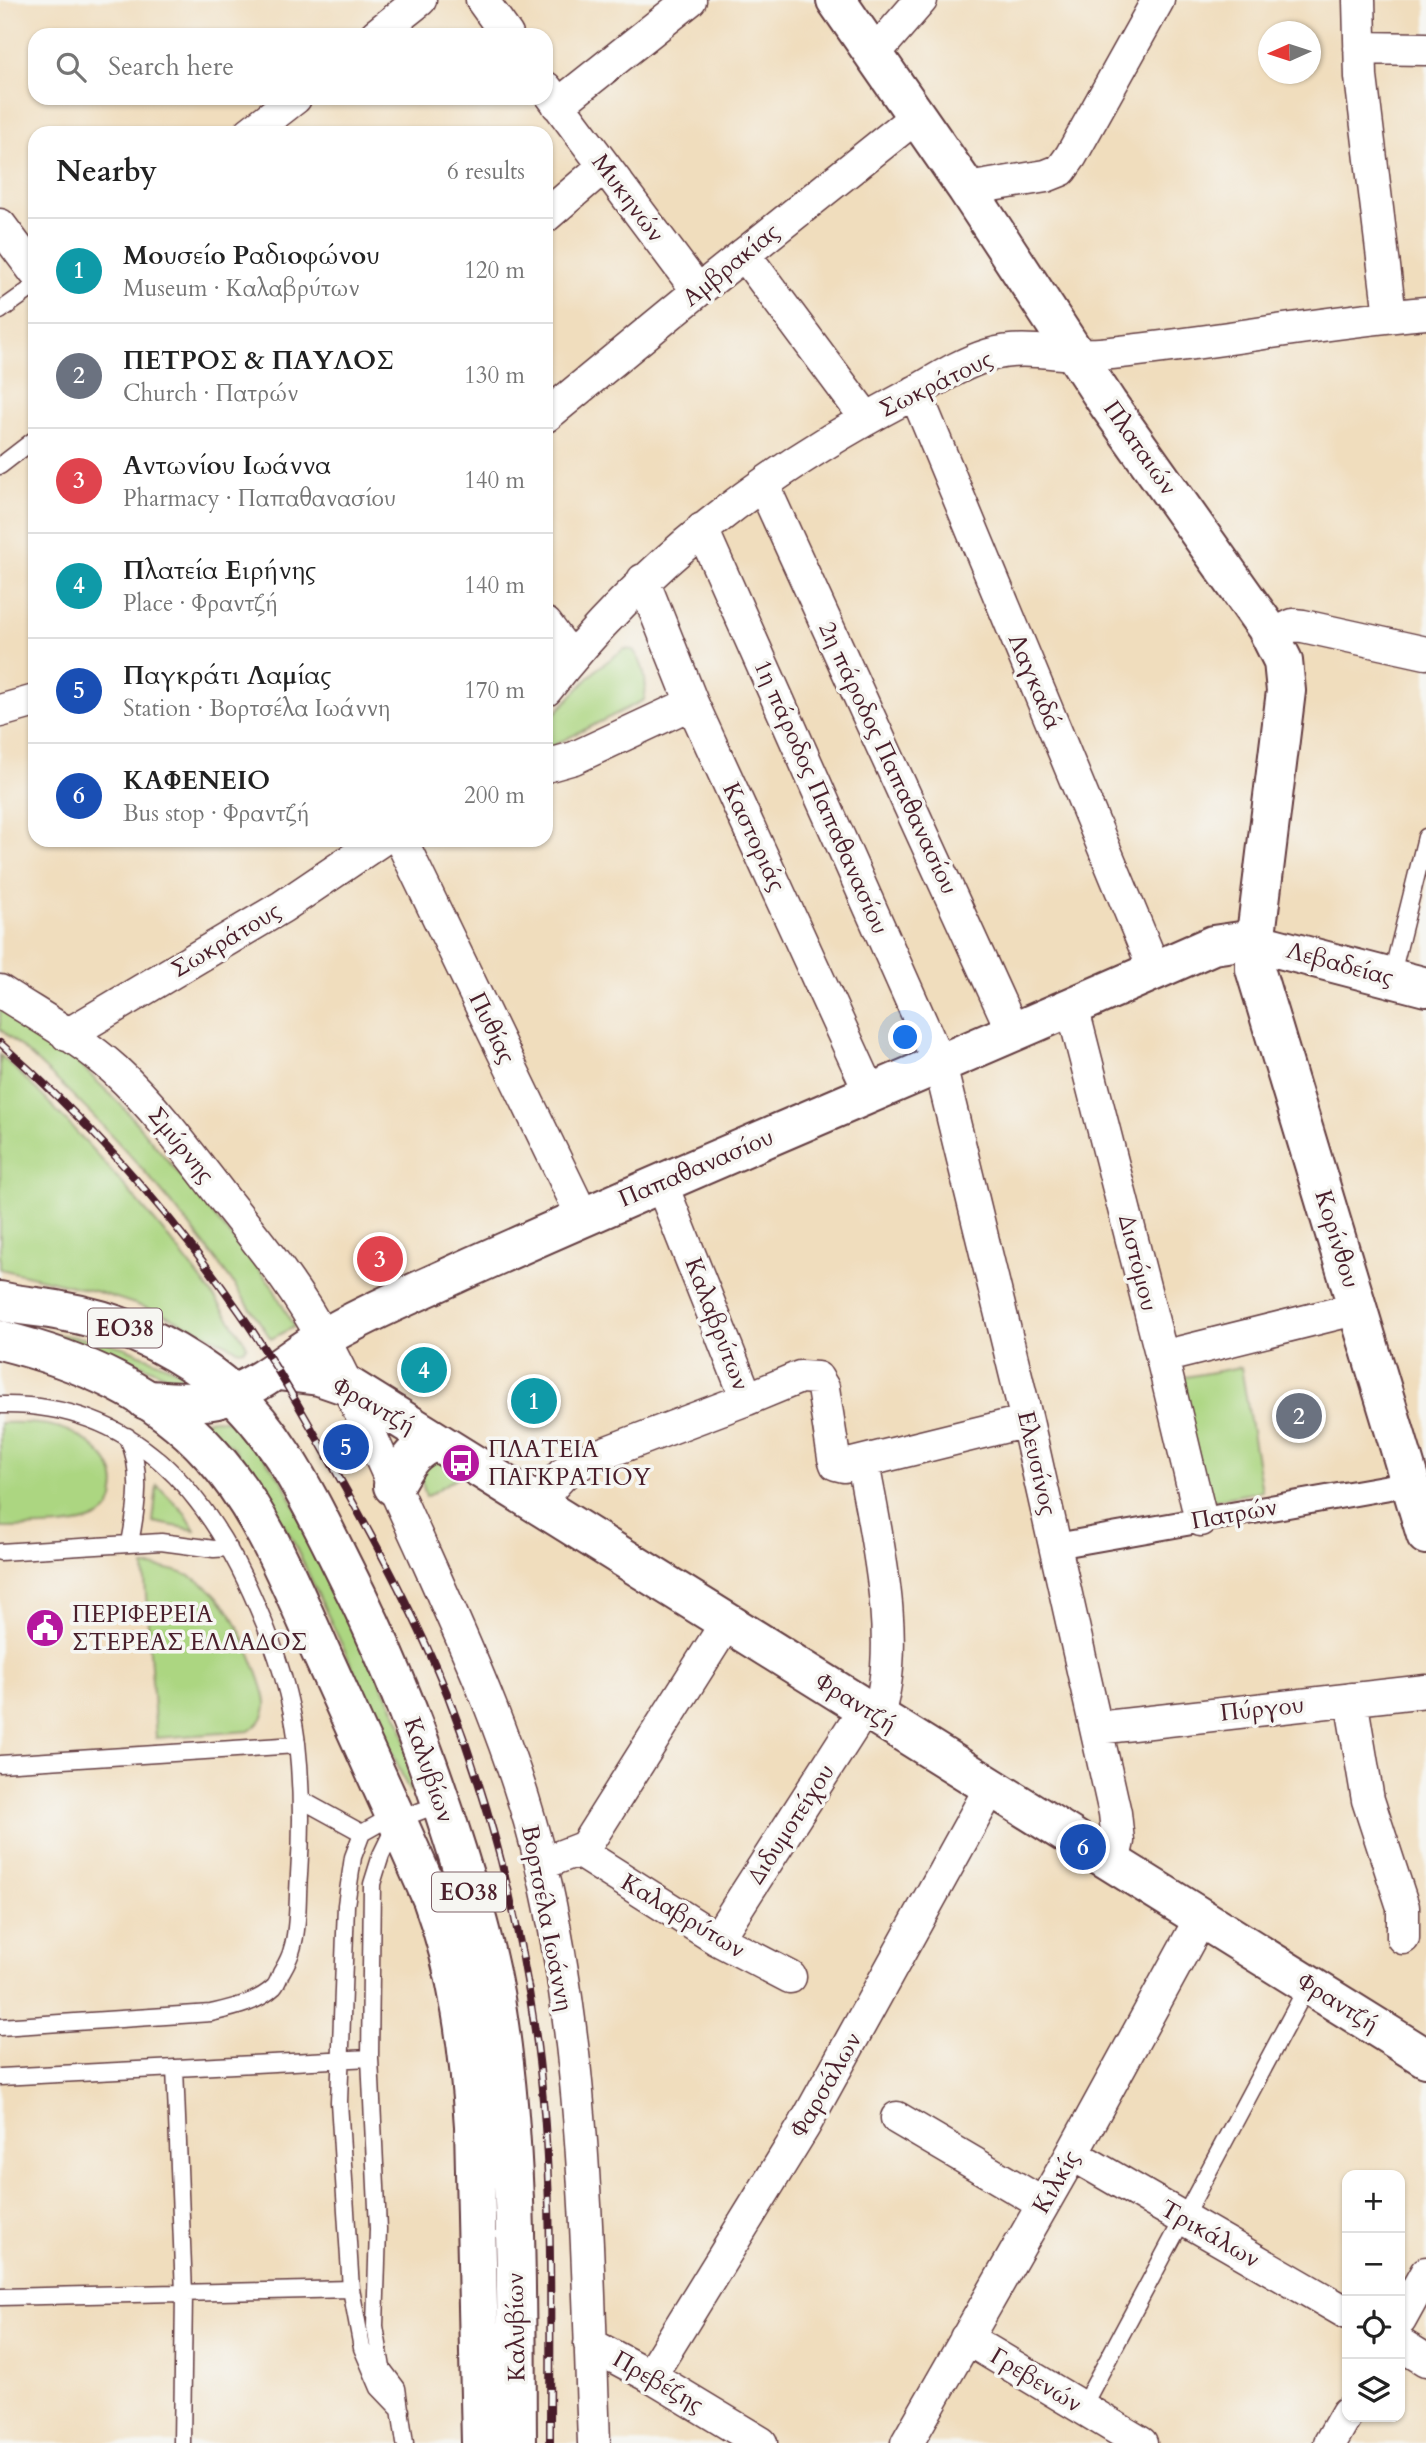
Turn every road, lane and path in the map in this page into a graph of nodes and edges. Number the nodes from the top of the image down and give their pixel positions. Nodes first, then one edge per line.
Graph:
1 (420, 0) edge
2 (482, 0) edge
3 (690, 0) edge
4 (836, 0) edge
5 (921, 0) edge
6 (1158, 0) edge
7 (1359, 0) edge
8 (385, 28) edge
9 (503, 28) edge
10 (1360, 48) junction
11 (1426, 49) edge
12 (874, 54) junction
13 (553, 96) edge
14 (553, 98) edge
15 (286, 105) edge
16 (917, 116) junction
17 (259, 126) edge
18 (604, 166) junction
19 (967, 189) junction
20 (553, 210) edge
21 (0, 225) edge
22 (744, 254) junction
23 (28, 263) edge
24 (28, 291) edge
25 (698, 291) junction
26 (0, 311) edge
27 (1426, 313) edge
28 (1390, 316) junction
29 (1076, 354) junction
30 (915, 393) junction
31 (553, 410) edge
32 (866, 418) junction
33 (28, 444) edge
34 (0, 466) edge
35 (763, 485) junction
36 (702, 528) junction
37 (643, 580) junction
38 (553, 634) edge
39 (1271, 636) junction
40 (1426, 653) edge
41 (571, 658) junction
42 (553, 681) edge
43 (28, 703) edge
44 (692, 703) junction
45 (0, 711) edge
46 (553, 764) edge
47 (1426, 838) edge
48 (371, 847) edge
49 (404, 847) edge
50 (1255, 943) junction
51 (1155, 971) junction
52 (1408, 983) edge
53 (0, 991) edge
54 (1072, 1006) junction
55 (1013, 1032) junction
56 (67, 1035) junction
57 (940, 1065) junction
58 (870, 1092) junction
59 (661, 1183) junction
60 (583, 1217) junction
61 (0, 1301) edge
62 (1359, 1308) junction
63 (323, 1338) junction
64 (0, 1340) edge
65 (1162, 1357) junction
66 (278, 1371) junction
67 (348, 1386) junction
68 (234, 1394) junction
69 (747, 1399) junction
70 (146, 1400) junction
71 (0, 1405) edge
72 (1027, 1421) junction
73 (127, 1436) junction
74 (436, 1441) junction
75 (863, 1463) junction
76 (1413, 1463) edge
77 (393, 1486) junction
78 (537, 1503) junction
79 (1201, 1520) junction
80 (1426, 1535) edge
81 (130, 1543) junction
82 (1056, 1546) junction
83 (229, 1548) junction
84 (0, 1552) edge
85 (727, 1622) junction
86 (1426, 1691) edge
87 (1351, 1699) junction
88 (871, 1712) junction
89 (1097, 1728) junction
90 (297, 1745) junction
91 (0, 1764) edge
92 (991, 1787) junction
93 (302, 1800) junction
94 (442, 1803) junction
95 (380, 1827) junction
96 (578, 1851) junction
97 (1113, 1863) junction
98 (541, 1864) junction
99 (1201, 1918) junction
100 (1404, 1938) dead end
101 (717, 1939) junction
102 (790, 1977) dead end
103 (1308, 1985) junction
104 (0, 2027) edge
105 (339, 2058) junction
106 (370, 2058) junction
107 (1426, 2058) edge
108 (175, 2068) junction
109 (0, 2077) edge
110 (897, 2118) dead end
111 (1072, 2154) junction
112 (1043, 2204) junction
113 (1182, 2218) junction
114 (1426, 2273) edge
115 (351, 2289) junction
116 (184, 2293) junction
117 (0, 2297) edge
118 (1342, 2311) edge
119 (1405, 2311) edge
120 (966, 2338) junction
121 (590, 2344) junction
122 (1405, 2347) edge
123 (1426, 2360) edge
124 (650, 2376) junction
125 (1082, 2408) junction
126 (401, 2411) junction
127 (1342, 2422) edge
128 (745, 2438) edge
129 (182, 2443) edge
130 (405, 2443) edge
131 (481, 2443) edge
132 (517, 2443) edge
133 (594, 2443) edge
134 (907, 2443) edge
135 (1141, 2443) edge
136 (1330, 2443) edge

1 - 8 street
2 - 9 street
3 - 13 street, Μυκηνών
4 - 12 main road, Πλαταιών
5 - 12 street
6 - 19 street
7 - 10 street
10 - 11 street
10 - 28 street
12 - 16 main road, Πλαταιών
14 - 18 street, Μυκηνών
15 - 17 street
16 - 19 main road, Πλαταιών
16 - 22 street, Αμβρακίας
18 - 20 street
18 - 25 street, Μυκηνών
19 - 29 main road, Πλαταιών
21 - 23 street
22 - 25 street, Αμβρακίας
22 - 32 street
24 - 26 lane
25 - 31 street, Αμβρακίας
27 - 28 street, Σωκράτους
28 - 29 street, Σωκράτους
29 - 30 street, Σωκράτους
29 - 39 main road, Πλαταιών
30 - 32 street, Σωκράτους
30 - 51 street, Λαγκαδά
32 - 35 street, Σωκράτους
33 - 34 lane
35 - 36 street, Σωκράτους
35 - 55 street, 2η πάροδος Παπαθανασίου
36 - 37 street, Σωκράτους
36 - 57 street, 1η πάροδος Παπαθανασίου
37 - 41 street, Σωκράτους
37 - 44 street, Καστοριάς
38 - 41 street
39 - 40 street
39 - 50 main road, Πλαταιών
41 - 42 street, Σωκράτους
43 - 45 street
44 - 46 street
44 - 58 street, Καστοριάς
47 - 52 lane
48 - 56 street, Σωκράτους
49 - 60 street, Πυθίας
50 - 51 main road, Παπαθανασίου
50 - 52 main road, Λεβαδείας
50 - 62 main road, Κορίνθου
51 - 54 main road, Παπαθανασίου
53 - 56 street, Σμύρνης
54 - 55 main road, Παπαθανασίου
54 - 65 street, Διστόμου
55 - 57 main road, Παπαθανασίου
56 - 63 street, Σμύρνης
57 - 58 main road, Παπαθανασίου
57 - 72 street, Ελευσίνος
58 - 59 main road, Παπαθανασίου
59 - 60 main road, Παπαθανασίου
59 - 69 street, Καλαβρύτων
60 - 63 main road, Παπαθανασίου
61 - 68 main road, Καλυβίων / ΕΟ38
62 - 65 street
62 - 76 main road, Κορίνθου
63 - 66 main road, Παπαθανασίου
63 - 67 street, Σμύρνης
64 - 70 main road, Καλυβίων / ΕΟ38
65 - 79 street, Διστόμου
66 - 67 main road, Φραντζή
66 - 68 main road, Παπαθανασίου
67 - 74 main road, Φραντζή
67 - 77 street, Βορτσέλα Ιωάννη
68 - 70 main road, Παπαθανασίου
68 - 94 main road, Καλυβίων / ΕΟ38
69 - 75 street
69 - 78 street, Καλαβρύτων
70 - 95 main road, Καλυβίων / ΕΟ38
71 - 73 lane
72 - 75 street
72 - 82 street, Ελευσίνος
73 - 81 lane
73 - 83 lane
74 - 77 main road
74 - 78 main road, Φραντζή
75 - 88 street, Διδυμοτείχου
76 - 79 street, Πατρών
76 - 80 main road, Κορίνθου
77 - 98 street, Βορτσέλα Ιωάννη
78 - 85 main road, Φραντζή
79 - 82 street, Πατρών
81 - 83 lane
81 - 84 lane
82 - 89 street, Ελευσίνος
83 - 90 lane
85 - 88 main road, Φραντζή
85 - 96 street
86 - 87 street, Πύργου
87 - 89 street, Πύργου
87 - 100 street
88 - 92 main road, Φραντζή
88 - 101 street, Διδυμοτείχου
89 - 97 street, Ελευσίνος
90 - 91 lane
90 - 93 lane
92 - 97 main road, Φραντζή
92 - 124 street, Φαρσάλων
93 - 95 lane
93 - 104 lane
94 - 95 lane
94 - 132 main road, Καλυβίων / ΕΟ38
95 - 105 lane
95 - 106 lane
95 - 131 main road, Καλυβίων / ΕΟ38
96 - 98 street
96 - 101 street, Καλαβρύτων
97 - 99 main road, Φραντζή
98 - 121 street, Βορτσέλα Ιωάννη
99 - 103 main road, Φραντζή
99 - 111 street, Κιλκίς
101 - 102 street, Καλαβρύτων
103 - 107 main road, Φραντζή
103 - 113 lane
105 - 106 lane
105 - 108 lane
105 - 115 lane
106 - 126 lane
108 - 109 lane
108 - 116 lane
110 - 112 street
111 - 112 street, Κιλκίς
111 - 113 street, Τρικάλων
112 - 120 street, Κιλκίς
113 - 118 street, Τρικάλων
113 - 125 lane
114 - 119 street
115 - 116 lane
115 - 126 lane
116 - 117 lane
116 - 129 lane
120 - 125 street, Γρεβενών
120 - 134 street, Κιλκίς
121 - 124 street, Πρεβέζης
121 - 133 street, Βορτσέλα Ιωάννη
122 - 123 street
124 - 128 street, Πρεβέζης
125 - 135 street, Γρεβενών
126 - 130 lane
127 - 136 street

